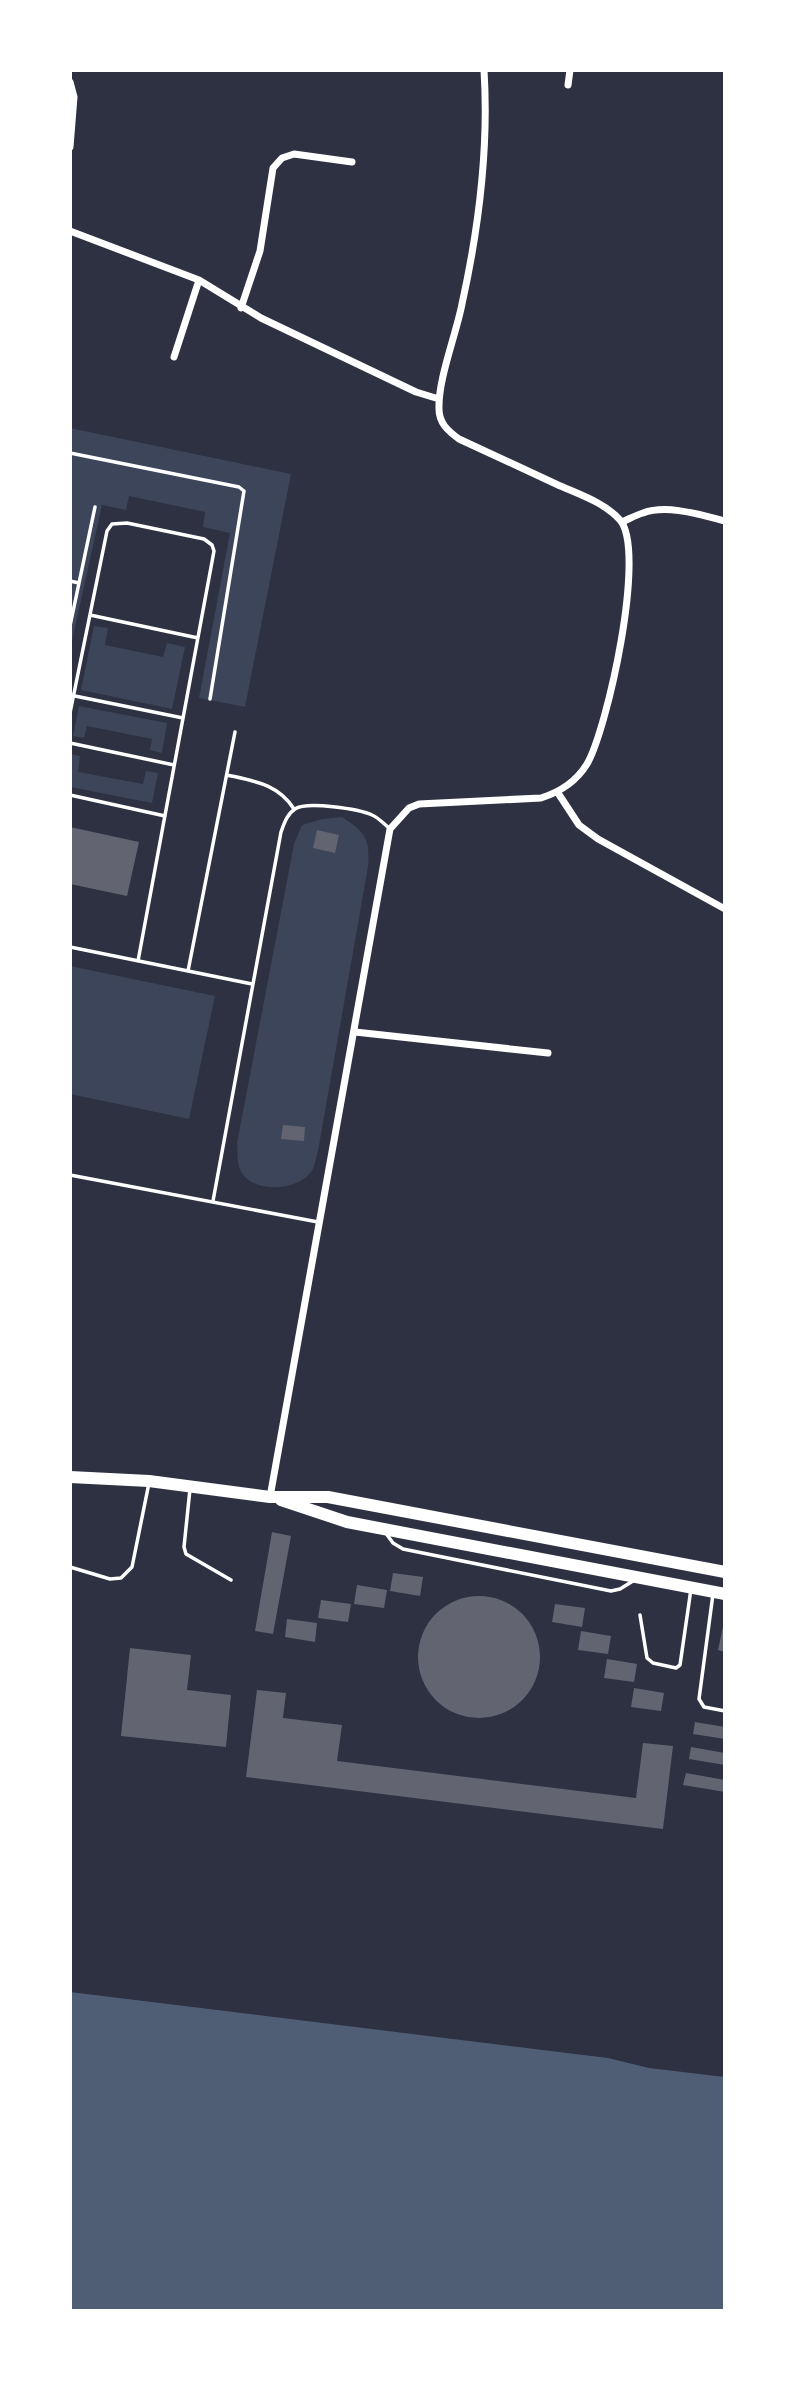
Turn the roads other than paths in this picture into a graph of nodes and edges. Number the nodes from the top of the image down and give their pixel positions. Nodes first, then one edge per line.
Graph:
1 (485, 70) edge
2 (570, 70) edge
3 (70, 82) edge
4 (568, 85) dead end
5 (70, 147) edge
6 (352, 162) dead end
7 (70, 231) edge
8 (199, 280) junction
9 (241, 308) junction
10 (174, 357) dead end
11 (439, 399) junction
12 (725, 521) edge
13 (622, 522) junction
14 (90, 615) junction
15 (198, 638) junction
16 (72, 695) edge
17 (70, 713) edge
18 (183, 718) junction
19 (235, 732) dead end
20 (70, 743) edge
21 (174, 765) junction
22 (227, 775) junction
23 (558, 793) junction
24 (70, 795) edge
25 (294, 809) junction
26 (164, 816) junction
27 (390, 829) junction
28 (725, 909) edge
29 (70, 947) edge
30 (138, 961) junction
31 (188, 971) junction
32 (252, 984) junction
33 (355, 1032) junction
34 (548, 1053) dead end
35 (70, 1175) edge
36 (213, 1202) junction
37 (318, 1222) junction
38 (70, 1476) edge
39 (149, 1481) junction
40 (190, 1485) junction
41 (270, 1497) junction
42 (382, 1528) junction
43 (70, 1567) edge
44 (725, 1572) edge
45 (639, 1577) junction
46 (231, 1580) dead end
47 (691, 1587) junction
48 (719, 1593) edge
49 (640, 1615) dead end
50 (725, 1711) edge

1 - 11 street
2 - 4 street
3 - 5 street
6 - 9 street
7 - 8 street
8 - 9 street
8 - 10 street
9 - 11 street
11 - 13 street
12 - 13 street
13 - 23 street
14 - 15 lane
14 - 15 lane
14 - 16 lane
15 - 18 lane
16 - 17 lane
16 - 18 lane
18 - 21 lane
19 - 22 lane
20 - 21 lane
21 - 26 lane
22 - 25 lane
22 - 31 lane
23 - 27 street
23 - 28 street
24 - 26 lane
25 - 27 lane
25 - 32 lane
26 - 30 lane
27 - 33 street
29 - 30 lane
30 - 31 lane
31 - 32 lane
32 - 36 lane
33 - 34 street
33 - 37 street
35 - 36 lane
36 - 37 lane
37 - 41 street
38 - 39 main road
39 - 40 main road
39 - 43 lane
40 - 41 main road
40 - 46 lane
41 - 42 main road
41 - 44 main road
42 - 45 main road
42 - 45 lane
45 - 47 main road
47 - 48 main road
47 - 49 lane
48 - 50 lane

